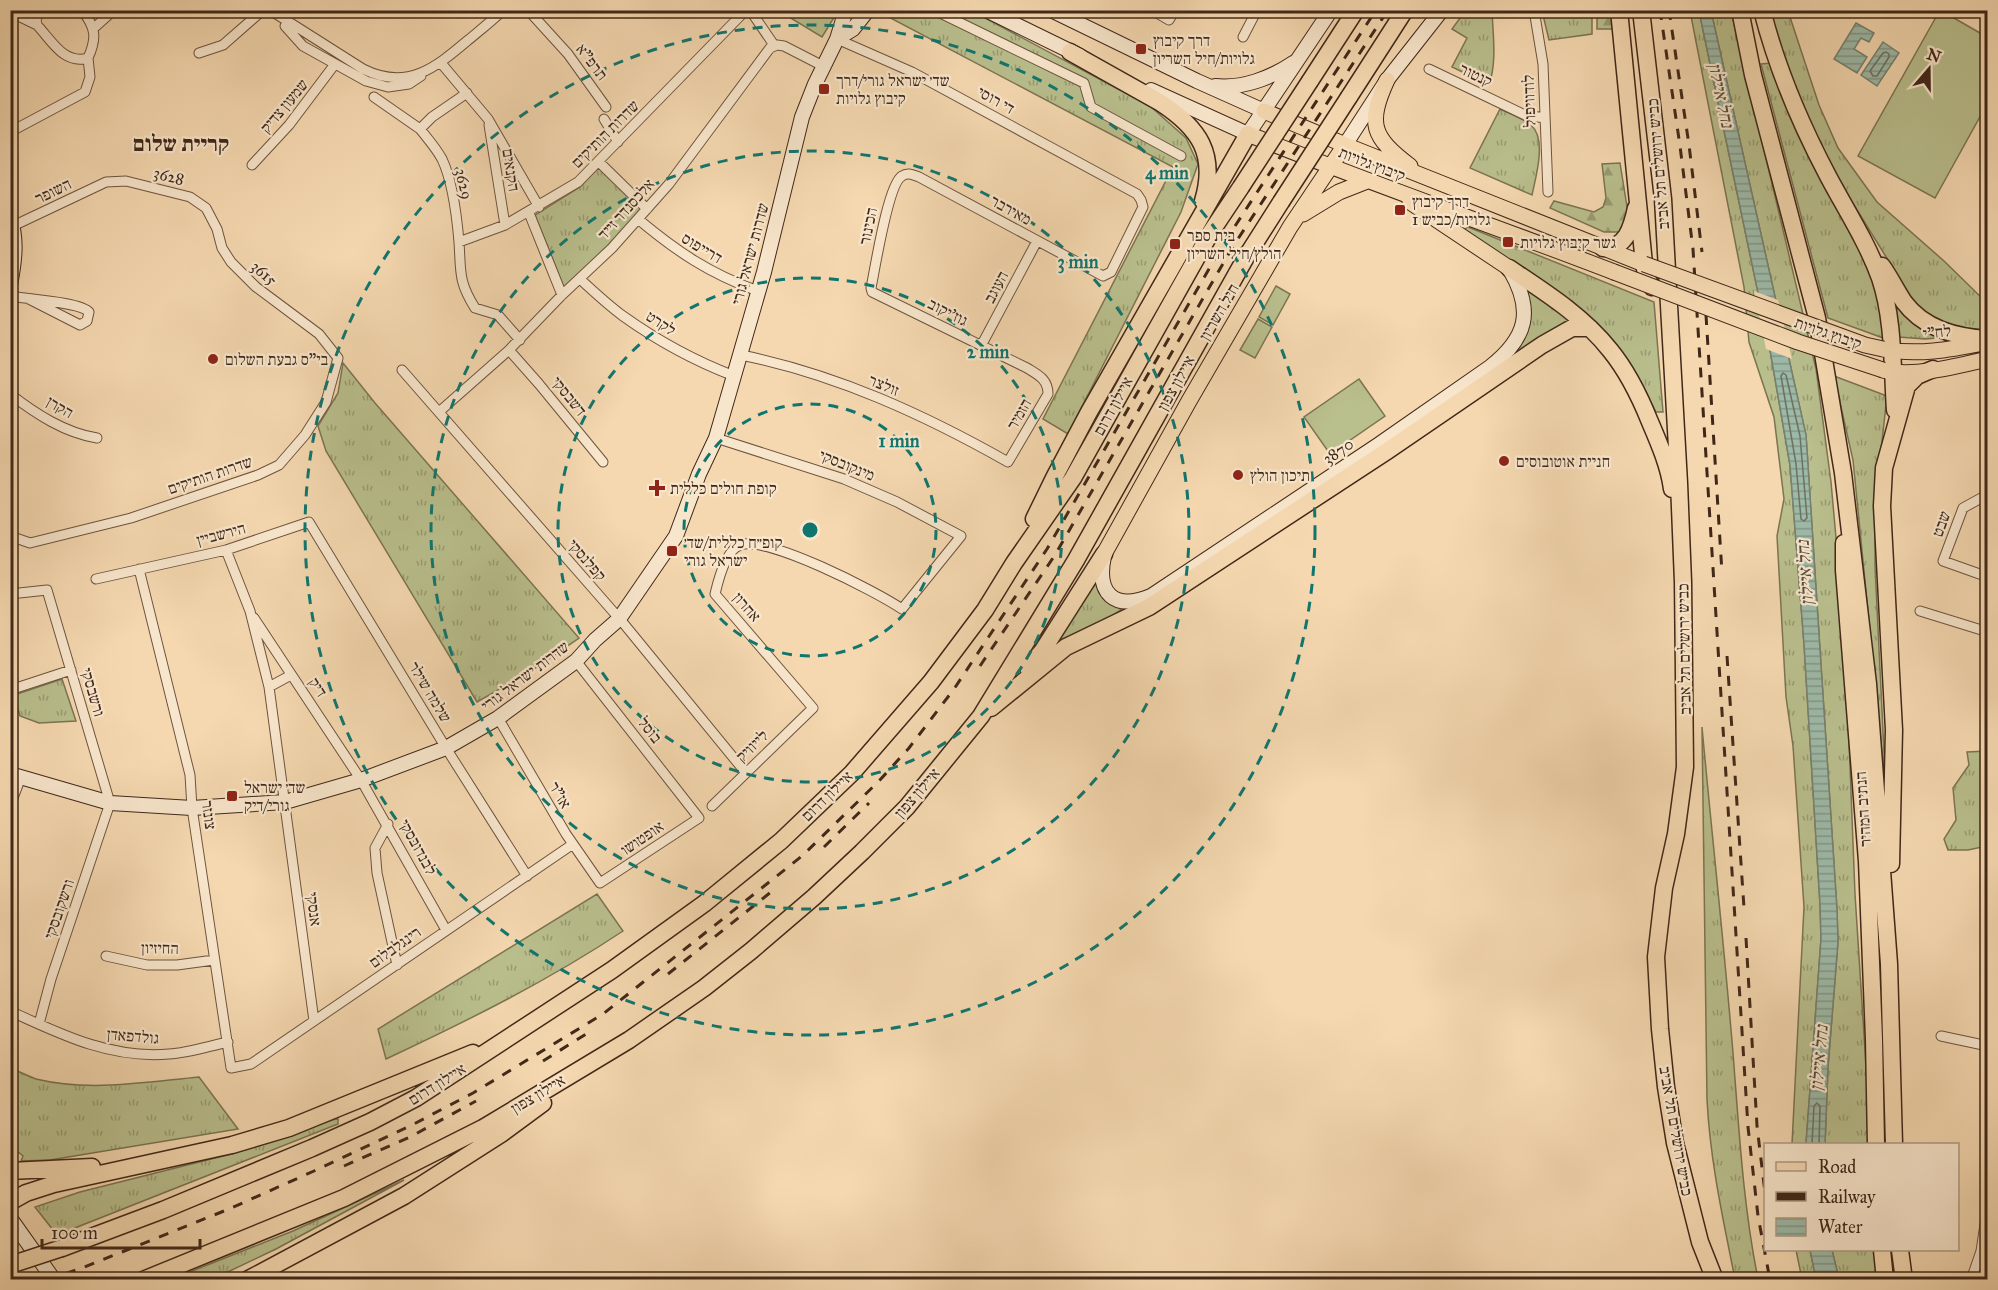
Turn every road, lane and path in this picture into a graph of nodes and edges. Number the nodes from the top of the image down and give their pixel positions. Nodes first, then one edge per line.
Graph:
1 (40, 10) edge
2 (82, 10) edge
3 (114, 10) edge
4 (263, 10) edge
5 (528, 10) edge
6 (748, 10) edge
7 (846, 10) edge
8 (867, 10) edge
9 (934, 10) edge
10 (986, 10) edge
11 (1051, 10) edge
12 (1152, 10) edge
13 (1175, 10) edge
14 (1257, 10) edge
15 (1331, 10) edge
16 (1356, 10) edge
17 (1405, 10) edge
18 (1442, 10) edge
19 (1534, 10) edge
20 (1619, 10) edge
21 (1641, 10) edge
22 (1740, 10) edge
23 (1762, 10) edge
24 (501, 11) edge
25 (10, 12) edge
26 (272, 12) edge
27 (37, 25) junction
28 (94, 28) junction
29 (1243, 37) dead end
30 (837, 39) junction
31 (774, 45) junction
32 (1070, 52) junction
33 (200, 53) dead end
34 (1302, 56) junction
35 (88, 58) junction
36 (441, 63) junction
37 (335, 64) junction
38 (823, 66) junction
39 (1429, 69) dead end
40 (425, 72) junction
41 (1387, 80) junction
42 (1197, 81) junction
43 (466, 93) junction
44 (374, 98) dead end
45 (606, 107) dead end
46 (1264, 111) junction
47 (1545, 118) junction
48 (488, 119) junction
49 (604, 119) dead end
50 (1284, 120) junction
51 (420, 129) junction
52 (10, 132) edge
53 (1248, 134) junction
54 (618, 142) junction
55 (1345, 146) junction
56 (1181, 156) dead end
57 (599, 162) junction
58 (252, 165) dead end
59 (1330, 168) junction
60 (903, 174) joint
61 (1367, 181) junction
62 (106, 182) joint
63 (1438, 182) junction
64 (1395, 192) junction
65 (1548, 192) dead end
66 (1639, 196) junction
67 (190, 197) joint
68 (539, 207) junction
69 (647, 209) junction
70 (529, 213) junction
71 (638, 219) junction
72 (12, 223) edge
73 (1196, 224) junction
74 (505, 225) junction
75 (1290, 227) junction
76 (459, 242) junction
77 (1037, 242) junction
78 (1865, 244) junction
79 (1603, 248) junction
80 (1644, 258) junction
81 (1509, 268) junction
82 (1103, 276) joint
83 (580, 279) junction
84 (10, 285) edge
85 (1652, 287) junction
86 (870, 288) joint
87 (758, 291) junction
88 (562, 295) junction
89 (10, 297) edge
90 (28, 299) junction
91 (1590, 328) junction
92 (520, 340) junction
93 (1988, 341) edge
94 (981, 346) junction
95 (509, 350) junction
96 (1887, 350) junction
97 (741, 355) junction
98 (338, 358) joint
99 (1988, 359) edge
100 (1933, 369) junction
101 (402, 370) dead end
102 (1888, 371) junction
103 (734, 376) junction
104 (1044, 379) joint
105 (10, 394) edge
106 (440, 411) junction
107 (1895, 423) junction
108 (97, 438) dead end
109 (716, 438) junction
110 (603, 462) dead end
111 (1008, 462) joint
112 (1844, 473) junction
113 (1985, 498) edge
114 (309, 522) joint
115 (10, 536) edge
116 (226, 550) junction
117 (1104, 554) junction
118 (1014, 564) junction
119 (139, 569) junction
120 (1988, 577) edge
121 (96, 579) dead end
122 (1683, 582) junction
123 (10, 594) edge
124 (902, 609) joint
125 (250, 611) junction
126 (1920, 611) dead end
127 (619, 619) junction
128 (1988, 632) edge
129 (576, 661) junction
130 (70, 670) junction
131 (291, 675) junction
132 (269, 687) junction
133 (10, 690) edge
134 (813, 708) joint
135 (981, 716) junction
136 (498, 718) junction
137 (446, 748) junction
138 (746, 773) junction
139 (16, 775) edge
140 (362, 780) junction
141 (285, 801) junction
142 (110, 804) junction
143 (10, 806) edge
144 (712, 806) dead end
145 (192, 808) junction
146 (699, 818) joint
147 (388, 824) junction
148 (573, 844) junction
149 (527, 876) junction
150 (600, 883) joint
151 (446, 930) junction
152 (106, 956) dead end
153 (214, 960) junction
154 (1889, 964) junction
155 (397, 965) junction
156 (10, 1011) edge
157 (314, 1021) junction
158 (39, 1024) junction
159 (1941, 1036) dead end
160 (507, 1038) junction
161 (629, 1040) junction
162 (228, 1042) junction
163 (1988, 1046) edge
164 (231, 1068) joint
165 (1876, 1143) edge
166 (1894, 1143) edge
167 (156, 1160) junction
168 (10, 1171) edge
169 (10, 1203) edge
170 (1988, 1204) edge
171 (10, 1218) edge
172 (1882, 1251) edge
173 (1900, 1251) edge
174 (1984, 1252) edge
175 (10, 1265) edge
176 (54, 1280) edge
177 (143, 1280) edge
178 (247, 1280) edge
179 (1715, 1280) edge
180 (1885, 1280) edge
181 (1904, 1280) edge
182 (1971, 1280) edge

1 - 27 street
2 - 28 street
3 - 28 street
4 - 33 street
5 - 45 street, תרפ"א
6 - 31 street
6 - 54 street, שדרות הותיקים
7 - 30 street, שדרות ישראל גורי
8 - 30 street, שדרות ישראל גורי
9 - 56 street
10 - 32 street, קיבוץ גלויות
11 - 42 street, קיבוץ גלויות
12 - 13 street
14 - 29 street
15 - 34 street
16 - 50 highway, איילון דרום, bridge
17 - 135 highway, איילון צפון, bridge
18 - 41 street, חיל השריון
19 - 47 street, לודוויפול
20 - 66 highway
21 - 122 highway, כביש ירושלים תל אביב
22 - 112 highway
23 - 78 highway
24 - 36 street
25 - 27 street
26 - 37 street
26 - 40 street
27 - 35 street
28 - 35 street
30 - 38 street, שדרות ישראל גורי
30 - 82 street, די רוסי
31 - 38 street
31 - 69 street, אלכסנדר זייד
32 - 53 street, קיבוץ גלויות
32 - 73 highway
34 - 42 street
34 - 46 street
35 - 52 street
36 - 40 street
36 - 43 street, הקנאים
37 - 40 street
37 - 58 street, שמעון צדיק
38 - 87 street, שדרות ישראל גורי
39 - 47 street, קנטור
41 - 55 street, חיל השריון
41 - 63 main road
42 - 46 street, קיבוץ גלויות
43 - 48 street, הקנאים
43 - 51 street
44 - 51 street, 3629
46 - 50 main road, קיבוץ גלויות
46 - 53 street
47 - 65 street, לודוויפול
48 - 68 street, הקנאים
48 - 74 street, הקנאים
49 - 54 street
50 - 55 main road, קיבוץ גלויות
50 - 118 highway, איילון דרום, bridge
51 - 76 street, 3629
53 - 59 main road, קיבוץ גלויות
53 - 73 highway
54 - 57 street, שדרות הותיקים
55 - 59 main road, חיל השריון
55 - 63 main road, קיבוץ גלויות
57 - 68 street, שדרות הותיקים
57 - 69 street
59 - 61 main road, קיבוץ גלויות
59 - 75 main road, חיל השריון
60 - 77 street, מאירבר
60 - 86 street, הכינור
61 - 64 main road, קיבוץ גלויות
61 - 75 main road
62 - 67 street, 3628
62 - 72 street, השופר
63 - 79 main road, קיבוץ גלויות
64 - 81 main road
64 - 85 main road, קיבוץ גלויות, bridge
66 - 79 highway
66 - 80 highway
67 - 98 street, 3615
68 - 70 street, שדרות הותיקים
69 - 71 street, אלכסנדר זייד
70 - 74 street, שדרות הותיקים
70 - 88 street
71 - 83 street, אלכסנדר זייד
71 - 87 street, דרייפוס
72 - 84 street
73 - 118 highway
74 - 76 street, שדרות הותיקים
75 - 117 main road, חיל השריון
76 - 92 street, 3629
77 - 82 street, מאירבר
77 - 94 street, העוגב
78 - 93 highway
78 - 96 highway
79 - 80 main road, קיבוץ גלויות
80 - 85 highway, bridge
80 - 96 main road, קיבוץ גלויות, bridge
81 - 91 highway
81 - 117 street, 3870
83 - 88 street, אלכסנדר זייד
83 - 103 street, לקרט
85 - 102 main road, קיבוץ גלויות, bridge
86 - 94 street, גוז'יקוב
87 - 97 street, שדרות ישראל גורי
88 - 92 street, אלכסנדר זייד
89 - 90 street
90 - 90 street
91 - 122 highway
91 - 135 highway
92 - 95 street, אלכסנדר זייד
93 - 96 main road, לח"י
94 - 104 street, גוז'יקוב
95 - 106 street, אלכסנדר זייד
95 - 110 street, דשבסקי
96 - 102 highway
97 - 103 street, שדרות ישראל גורי
97 - 111 street, זולצר
98 - 115 street, שדרות הותיקים
99 - 100 main road
100 - 102 main road
100 - 107 highway
101 - 106 street, קפלנסקי
102 - 107 highway
103 - 109 street, שדרות ישראל גורי
104 - 111 street, הזמיר
105 - 108 street, הקרן
106 - 127 street, קפלנסקי
107 - 154 highway
109 - 124 street, מינקובסקי
109 - 127 street, שדרות ישראל גורי
112 - 154 highway
112 - 165 highway, הנתיב המהיר
113 - 120 street, שבט
114 - 116 street, הירשביין
114 - 137 street, שלמה שילר
116 - 119 street, הירשביין
116 - 125 street, דיק
117 - 135 highway
118 - 160 highway, איילון דרום
119 - 121 street, הירשביין
119 - 145 street, צונזר
122 - 179 highway, כביש ירושלים תל אביב
123 - 130 street, ורשבסקי
124 - 134 street, אחרון
125 - 131 street, דיק
125 - 132 street, דיק
126 - 128 street
127 - 129 street, שדרות ישראל גורי
127 - 138 street, קפלנסקי
129 - 136 street, שדרות ישראל גורי
129 - 146 street, בוסל
130 - 133 street
130 - 142 street, ורשבסקי
131 - 132 street
131 - 140 street, דיק
132 - 141 street, דיק
134 - 138 street, לייוויק
135 - 161 highway, איילון צפון
136 - 137 street, שדרות ישראל גורי
136 - 148 street, אז"ר
137 - 140 street, שדרות ישראל גורי
137 - 149 street, שלמה שילר
138 - 144 street, לייוויק
139 - 142 street, שדרות ישראל גורי
139 - 143 street
140 - 141 street, שדרות ישראל גורי
140 - 147 street, לבנדובסקי
141 - 145 street, שדרות ישראל גורי
141 - 157 street, אנסקי
142 - 145 street, שדרות ישראל גורי
142 - 158 street, ורשקובסקי
145 - 153 street, צונזר
146 - 150 street, אופטושו
147 - 151 street, לבנדובסקי
147 - 155 street
148 - 149 street, רינגלבלום
148 - 150 street, אז"ר
149 - 151 street, רינגלבלום
151 - 155 street, רינגלבלום
152 - 153 street, החיזיון
153 - 162 street, צונזר
154 - 166 highway
155 - 157 street, רינגלבלום
156 - 158 street, גולדפאדן
157 - 164 street, רינגלבלום
158 - 162 street, גולדפאדן
159 - 163 street
160 - 167 highway
160 - 175 highway, איילון דרום, bridge
161 - 177 highway, איילון צפון
161 - 178 highway
162 - 164 street, צונזר
167 - 168 highway
167 - 169 highway
170 - 174 street
171 - 176 street
172 - 180 highway
173 - 181 highway
174 - 182 street

